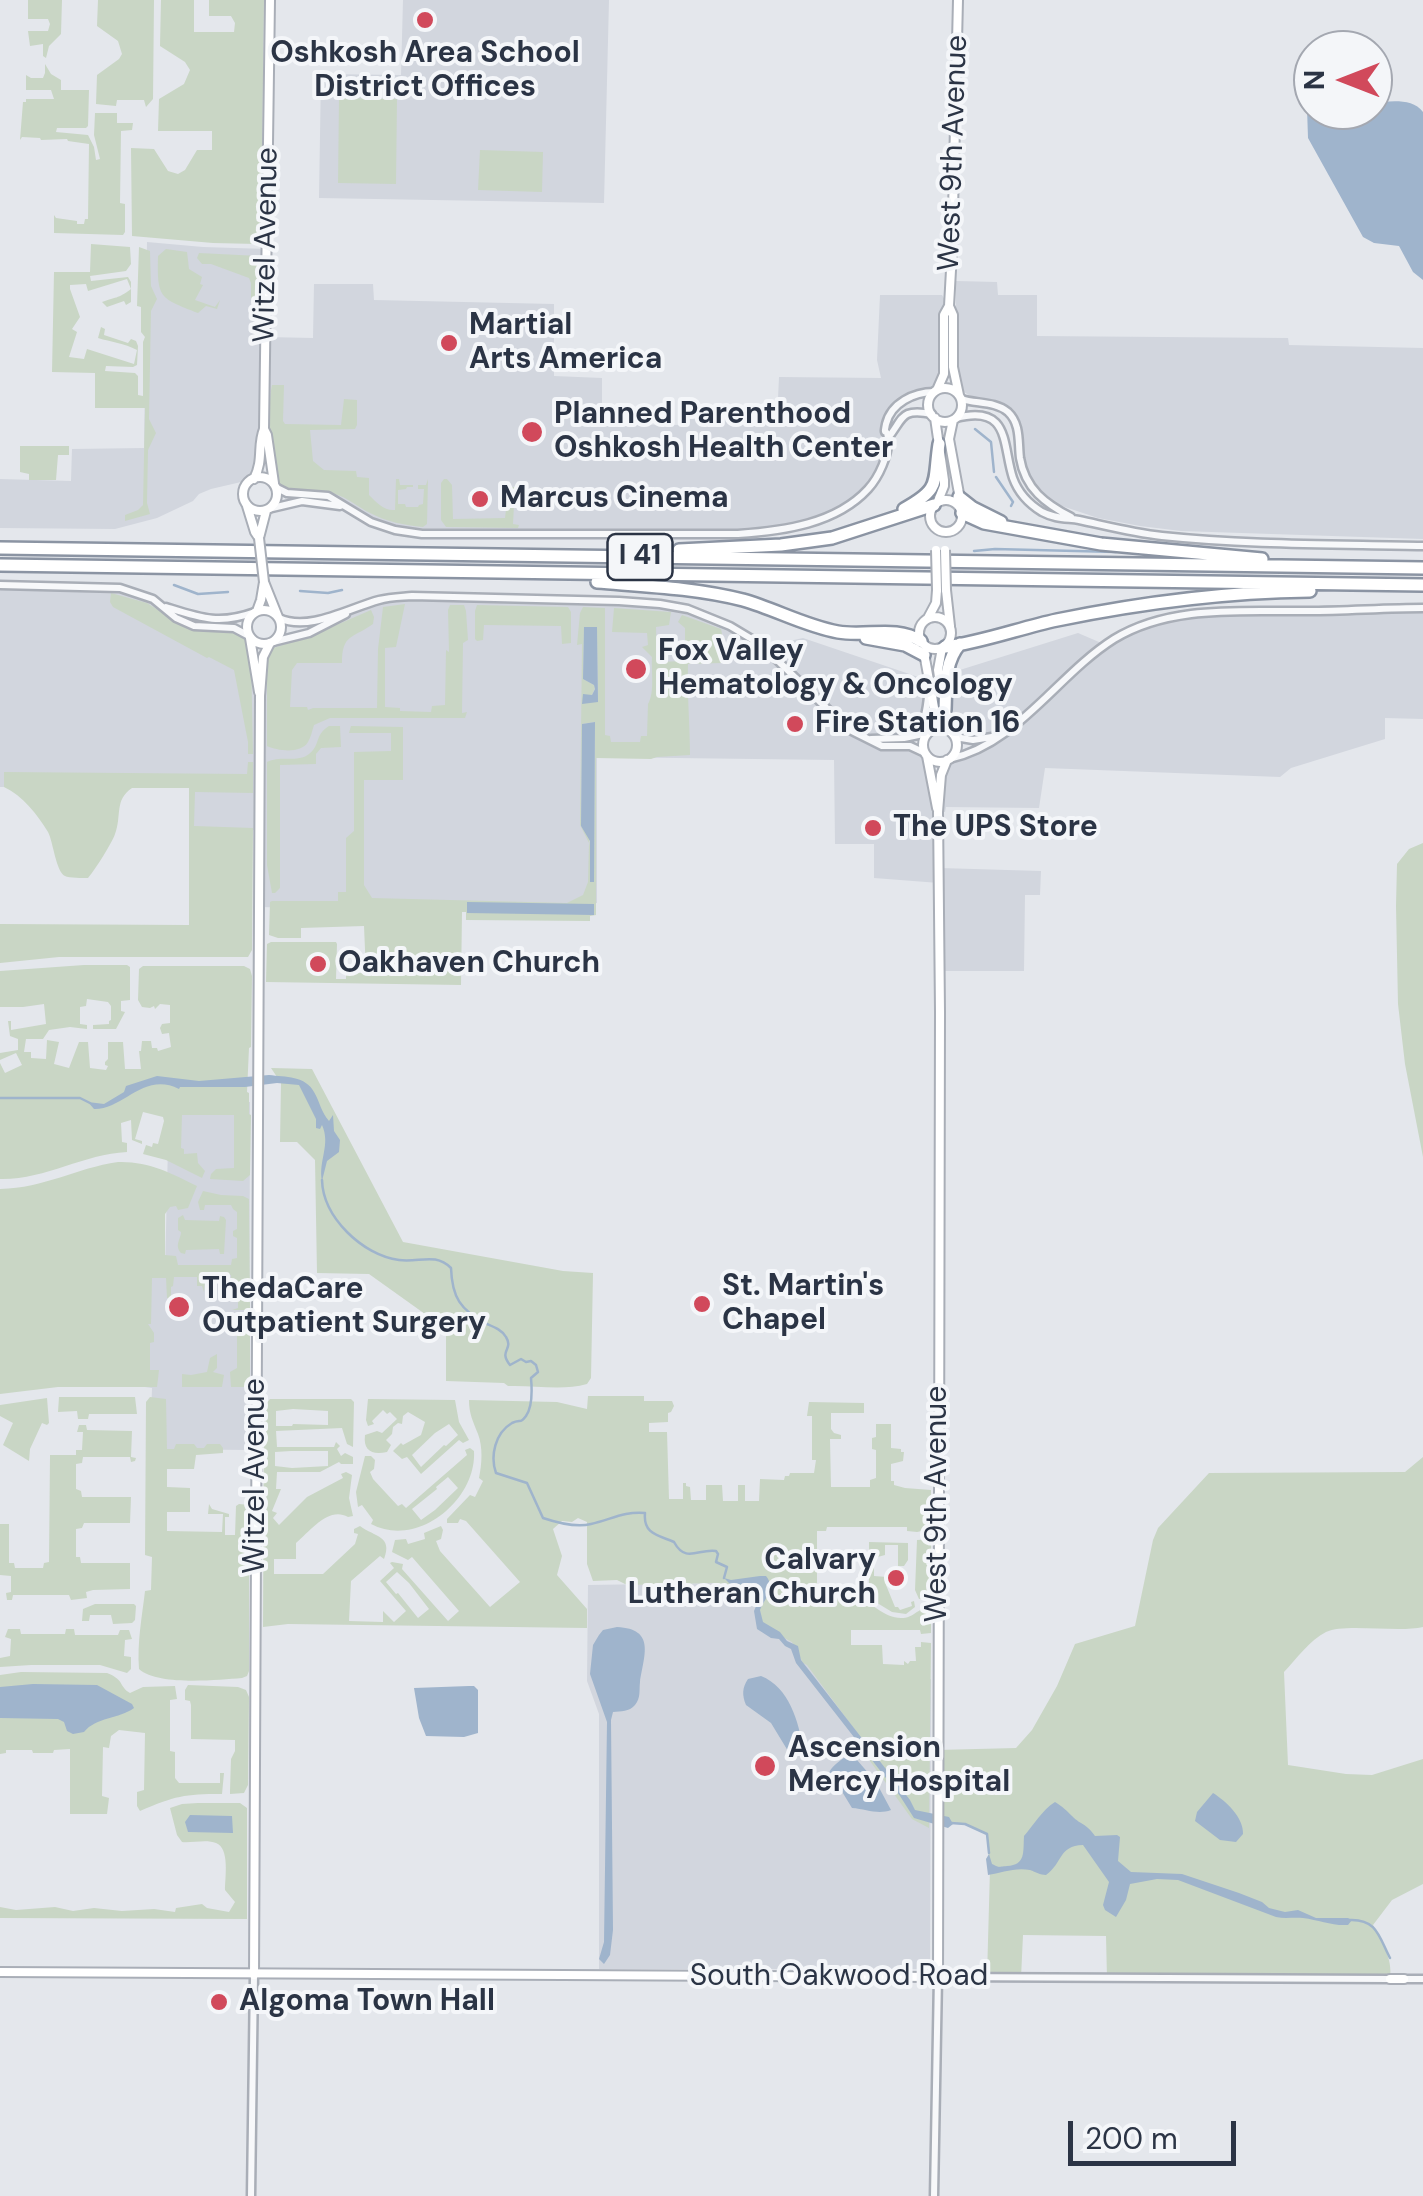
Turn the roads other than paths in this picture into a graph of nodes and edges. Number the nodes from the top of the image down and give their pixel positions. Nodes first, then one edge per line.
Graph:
1 (270, 0) edge
2 (958, 0) edge
3 (948, 306) junction
4 (935, 392) junction
5 (960, 397) junction
6 (933, 416) junction
7 (955, 419) junction
8 (264, 429) junction
9 (888, 438) junction
10 (939, 444) junction
11 (254, 479) junction
12 (275, 486) junction
13 (936, 504) junction
14 (247, 506) junction
15 (961, 506) junction
16 (344, 507) junction
17 (267, 510) junction
18 (1077, 520) junction
19 (932, 523) junction
20 (871, 526) junction
21 (955, 530) junction
22 (259, 538) junction
23 (1423, 546) edge
24 (0, 548) edge
25 (940, 550) junction
26 (608, 557) junction
27 (0, 565) edge
28 (1280, 566) junction
29 (1423, 568) edge
30 (575, 574) junction
31 (264, 582) junction
32 (1382, 584) junction
33 (0, 585) edge
34 (1423, 585) edge
35 (941, 590) junction
36 (165, 607) junction
37 (1423, 608) edge
38 (352, 610) junction
39 (256, 612) junction
40 (278, 617) junction
41 (927, 620) junction
42 (950, 626) junction
43 (249, 637) junction
44 (271, 643) junction
45 (960, 644) junction
46 (922, 647) junction
47 (944, 648) junction
48 (930, 681) junction
49 (260, 696) junction
50 (945, 710) junction
51 (929, 732) junction
52 (913, 736) junction
53 (954, 736) junction
54 (1000, 736) junction
55 (869, 739) junction
56 (926, 754) junction
57 (948, 760) junction
58 (938, 812) junction
59 (0, 1972) edge
60 (254, 1975) junction
61 (938, 1977) junction
62 (1390, 1979) joint
63 (1404, 1979) joint
64 (1423, 1979) edge
65 (251, 2196) edge
66 (934, 2196) edge

1 - 8 main road, Witzel Avenue
2 - 3 main road, West 9th Avenue
3 - 4 main road, West 9th Avenue
3 - 5 main road, West 9th Avenue
4 - 5 main road
4 - 6 main road
4 - 9 street
5 - 7 main road
5 - 18 street
6 - 7 main road
6 - 9 street
6 - 10 main road
7 - 15 main road
7 - 18 street
8 - 11 main road, Witzel Avenue
8 - 12 main road, Witzel Avenue
9 - 16 street
10 - 13 main road
10 - 20 highway
11 - 12 main road
11 - 14 main road
12 - 16 street
12 - 17 main road
13 - 15 main road
13 - 19 main road
13 - 20 highway
14 - 17 main road
14 - 22 main road
15 - 21 main road
15 - 28 highway
16 - 17 street
17 - 22 main road
18 - 23 street
19 - 21 main road
19 - 25 main road
20 - 26 highway
21 - 25 main road
22 - 31 main road, bridge
24 - 26 highway, I 41
25 - 35 main road, bridge
26 - 28 highway, I 41
27 - 30 highway, I 41
28 - 29 highway, I 41
30 - 32 highway, I 41
30 - 46 highway
31 - 39 main road
31 - 40 main road
32 - 34 highway, I 41
32 - 45 highway
33 - 36 street
35 - 41 main road
35 - 42 main road
36 - 39 street
36 - 43 street
37 - 54 street
38 - 40 street
38 - 44 street
38 - 55 street
39 - 40 main road
39 - 43 main road
40 - 44 main road
41 - 42 main road
41 - 46 main road
42 - 47 main road
43 - 44 main road
43 - 49 main road, Witzel Avenue
44 - 49 main road, Witzel Avenue
45 - 47 highway
45 - 50 highway
46 - 47 main road
46 - 48 main road
47 - 50 main road
48 - 51 main road
48 - 52 street
49 - 60 main road, Witzel Avenue
50 - 53 main road
51 - 52 street
51 - 53 main road
51 - 56 main road
52 - 55 street
53 - 54 street
53 - 57 main road
54 - 57 street
55 - 56 street
56 - 57 main road
56 - 58 main road, West 9th Avenue
57 - 58 main road, West 9th Avenue
58 - 61 main road, West 9th Avenue
59 - 60 main road, South Oakwood Road
60 - 61 main road, South Oakwood Road
60 - 65 street, Witzel Avenue
61 - 62 street, South Oakwood Road
61 - 66 street, West 9th Avenue
62 - 63 main road, South Oakwood Road
63 - 64 street, South Oakwood Road

